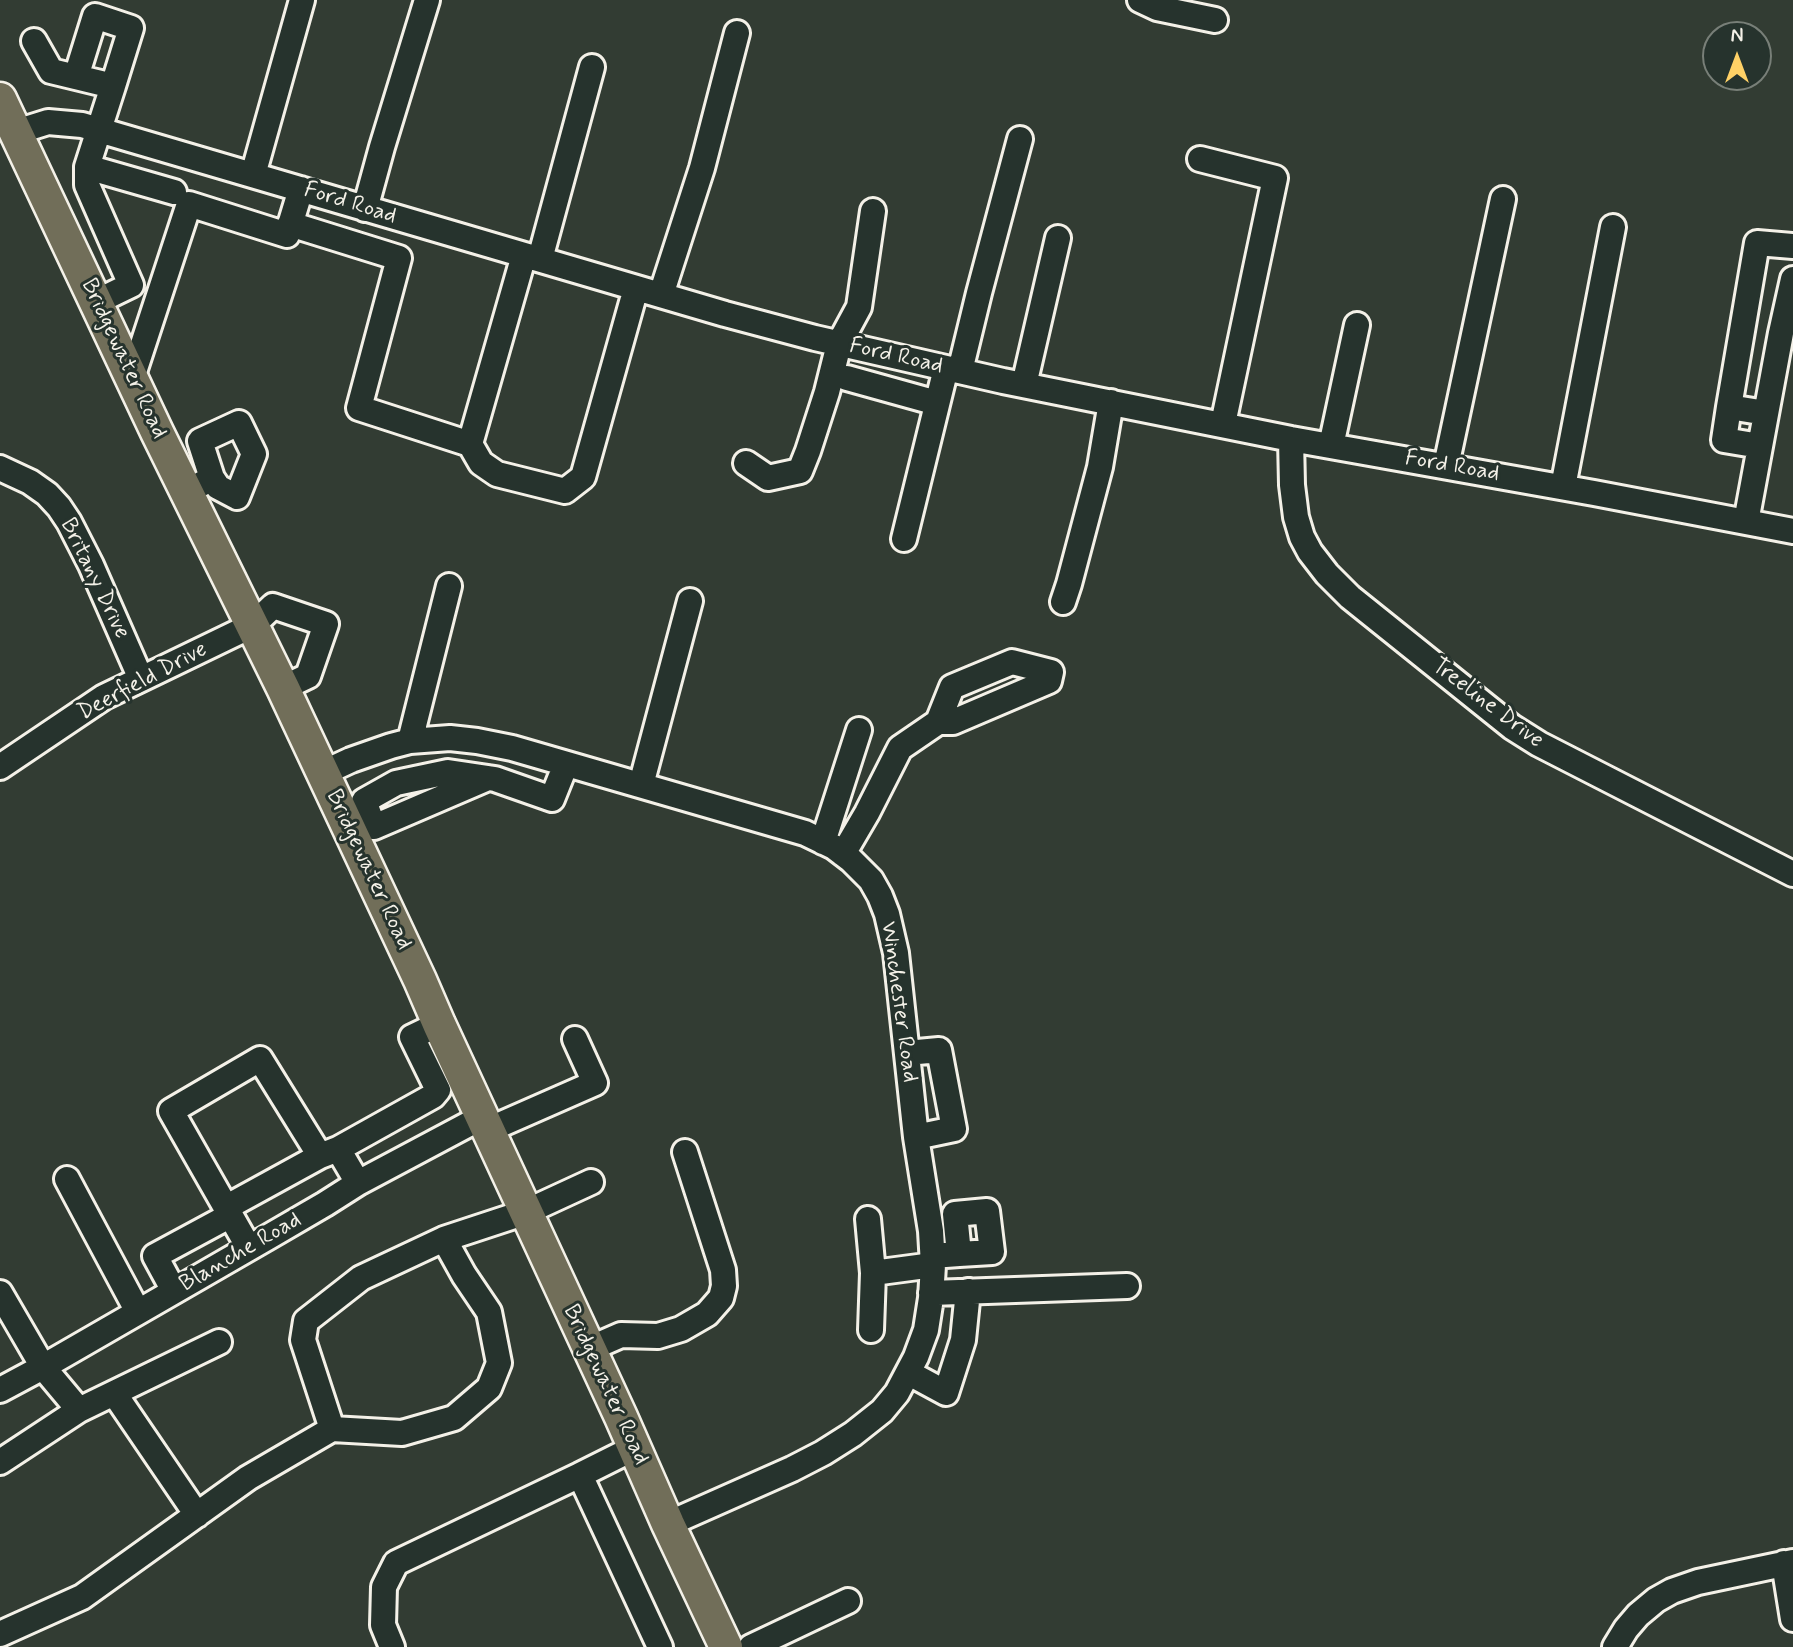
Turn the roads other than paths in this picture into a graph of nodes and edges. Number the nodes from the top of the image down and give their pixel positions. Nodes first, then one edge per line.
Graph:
1 (302, 0) edge
2 (427, 0) edge
3 (1140, 0) edge
4 (1215, 20) dead end
5 (737, 33) dead end
6 (34, 41) dead end
7 (592, 67) dead end
8 (76, 77) junction
9 (113, 86) junction
10 (0, 99) edge
11 (100, 130) junction
12 (16, 132) junction
13 (1020, 139) dead end
14 (1200, 159) dead end
15 (87, 167) junction
16 (253, 175) junction
17 (301, 189) junction
18 (174, 192) dead end
19 (1503, 199) dead end
20 (365, 209) junction
21 (873, 211) dead end
22 (290, 224) junction
23 (1613, 227) dead end
24 (1058, 238) dead end
25 (1793, 246) edge
26 (532, 257) junction
27 (1793, 279) edge
28 (636, 288) junction
29 (661, 295) junction
30 (96, 302) junction
31 (1357, 325) dead end
32 (839, 344) junction
33 (953, 370) junction
34 (847, 377) dead end
35 (132, 378) junction
36 (1024, 385) junction
37 (1111, 402) junction
38 (937, 403) junction
39 (1729, 407) junction
40 (1766, 413) junction
41 (1223, 424) junction
42 (1291, 439) junction
43 (470, 444) junction
44 (1331, 446) junction
45 (1760, 446) junction
46 (746, 463) dead end
47 (1446, 466) junction
48 (0, 468) edge
49 (1563, 487) junction
50 (1746, 522) junction
51 (1793, 531) edge
52 (904, 539) dead end
53 (449, 586) dead end
54 (690, 601) dead end
55 (1063, 601) dead end
56 (253, 625) junction
57 (141, 679) junction
58 (283, 688) junction
59 (938, 722) dead end
60 (859, 730) dead end
61 (410, 741) junction
62 (566, 764) junction
63 (0, 767) edge
64 (323, 773) junction
65 (488, 778) dead end
66 (641, 785) junction
67 (833, 848) junction
68 (1793, 874) edge
69 (439, 1024) junction
70 (575, 1039) dead end
71 (907, 1053) junction
72 (485, 1123) junction
73 (916, 1137) junction
74 (329, 1152) junction
75 (685, 1152) dead end
76 (68, 1180) dead end
77 (591, 1182) dead end
78 (358, 1183) junction
79 (229, 1211) junction
80 (526, 1212) junction
81 (868, 1219) dead end
82 (444, 1239) junction
83 (249, 1248) junction
84 (960, 1254) dead end
85 (932, 1261) junction
86 (873, 1273) junction
87 (1127, 1286) dead end
88 (174, 1291) junction
89 (968, 1292) junction
90 (0, 1293) edge
91 (931, 1293) junction
92 (138, 1312) junction
93 (871, 1330) dead end
94 (219, 1342) dead end
95 (589, 1349) junction
96 (43, 1367) junction
97 (909, 1373) junction
98 (0, 1390) edge
99 (114, 1393) junction
100 (79, 1410) junction
101 (332, 1429) junction
102 (634, 1448) junction
103 (0, 1462) edge
104 (580, 1475) junction
105 (197, 1515) junction
106 (668, 1524) junction
107 (1789, 1562) edge
108 (848, 1601) dead end
109 (1793, 1619) edge
110 (0, 1634) edge
111 (392, 1647) edge
112 (660, 1647) edge
113 (726, 1647) edge
114 (751, 1647) edge
115 (1615, 1647) edge

1 - 16 street
2 - 20 street
3 - 4 street
5 - 29 street
6 - 8 street
7 - 26 street
8 - 9 street
8 - 9 street
9 - 11 street
10 - 12 main road, Bridgewater Road
11 - 12 street, Ford Road
11 - 15 street
11 - 16 street, Ford Road
12 - 30 main road, Bridgewater Road
13 - 33 street
14 - 41 street
15 - 18 street
15 - 30 street
16 - 17 street, Ford Road
17 - 20 street, Ford Road
17 - 22 street
19 - 47 street
20 - 26 street, Ford Road
21 - 32 street
22 - 35 street
22 - 43 street
23 - 49 street
24 - 36 street
25 - 39 street
26 - 28 street, Ford Road
26 - 43 street
27 - 40 street
28 - 29 street, Ford Road
28 - 43 street
29 - 32 street, Ford Road
30 - 35 main road, Bridgewater Road
31 - 44 street
32 - 33 street, Ford Road
32 - 46 street
33 - 36 street, Ford Road
33 - 38 street
34 - 38 street
35 - 56 main road, Bridgewater Road
36 - 37 street, Ford Road
37 - 41 street, Ford Road
37 - 55 street
38 - 52 street
39 - 40 street
39 - 45 street
40 - 45 street
41 - 42 street, Ford Road
42 - 44 street, Ford Road
42 - 68 street, Treeline Drive
44 - 47 street, Ford Road
45 - 50 street
47 - 49 street, Ford Road
48 - 57 street, Britany Drive
49 - 50 street, Ford Road
50 - 51 street, Ford Road
53 - 61 street
54 - 66 street
56 - 57 street, Deerfield Drive
56 - 58 main road, Bridgewater Road
56 - 58 street, Deerfield Drive
57 - 63 street, Deerfield Drive
58 - 64 main road, Bridgewater Road
59 - 67 street
60 - 67 street
61 - 62 street, Winchester Road
61 - 64 street, Winchester Road
62 - 65 street
62 - 66 street, Winchester Road
64 - 69 main road, Bridgewater Road
66 - 67 street, Winchester Road
67 - 71 street, Winchester Road
69 - 72 main road, Bridgewater Road
69 - 74 street
70 - 72 street, Blanche Road
71 - 73 street, Winchester Road
71 - 73 street
72 - 78 street, Blanche Road
72 - 80 main road, Bridgewater Road
73 - 85 street, Winchester Road
74 - 78 street
74 - 79 street
74 - 79 street
75 - 95 street
76 - 92 street
77 - 80 street
78 - 83 street, Blanche Road
79 - 83 street
79 - 88 street
80 - 82 street
80 - 95 main road, Bridgewater Road
81 - 86 street
82 - 101 street
82 - 101 street
83 - 88 street, Blanche Road
84 - 85 street
85 - 86 street
85 - 91 street, Winchester Road
86 - 93 street
87 - 89 street
88 - 92 street, Blanche Road
89 - 91 street
89 - 97 street
90 - 96 street
91 - 97 street, Winchester Road
92 - 96 street, Blanche Road
94 - 99 street
95 - 102 main road, Bridgewater Road
96 - 98 street, Blanche Road
96 - 100 street
97 - 106 street, Winchester Road
99 - 100 street
99 - 105 street
100 - 103 street
101 - 105 street
102 - 104 street
102 - 106 main road, Bridgewater Road
104 - 111 street
104 - 112 street
105 - 110 street
106 - 113 main road, Bridgewater Road
107 - 109 street
107 - 115 street
108 - 114 street

